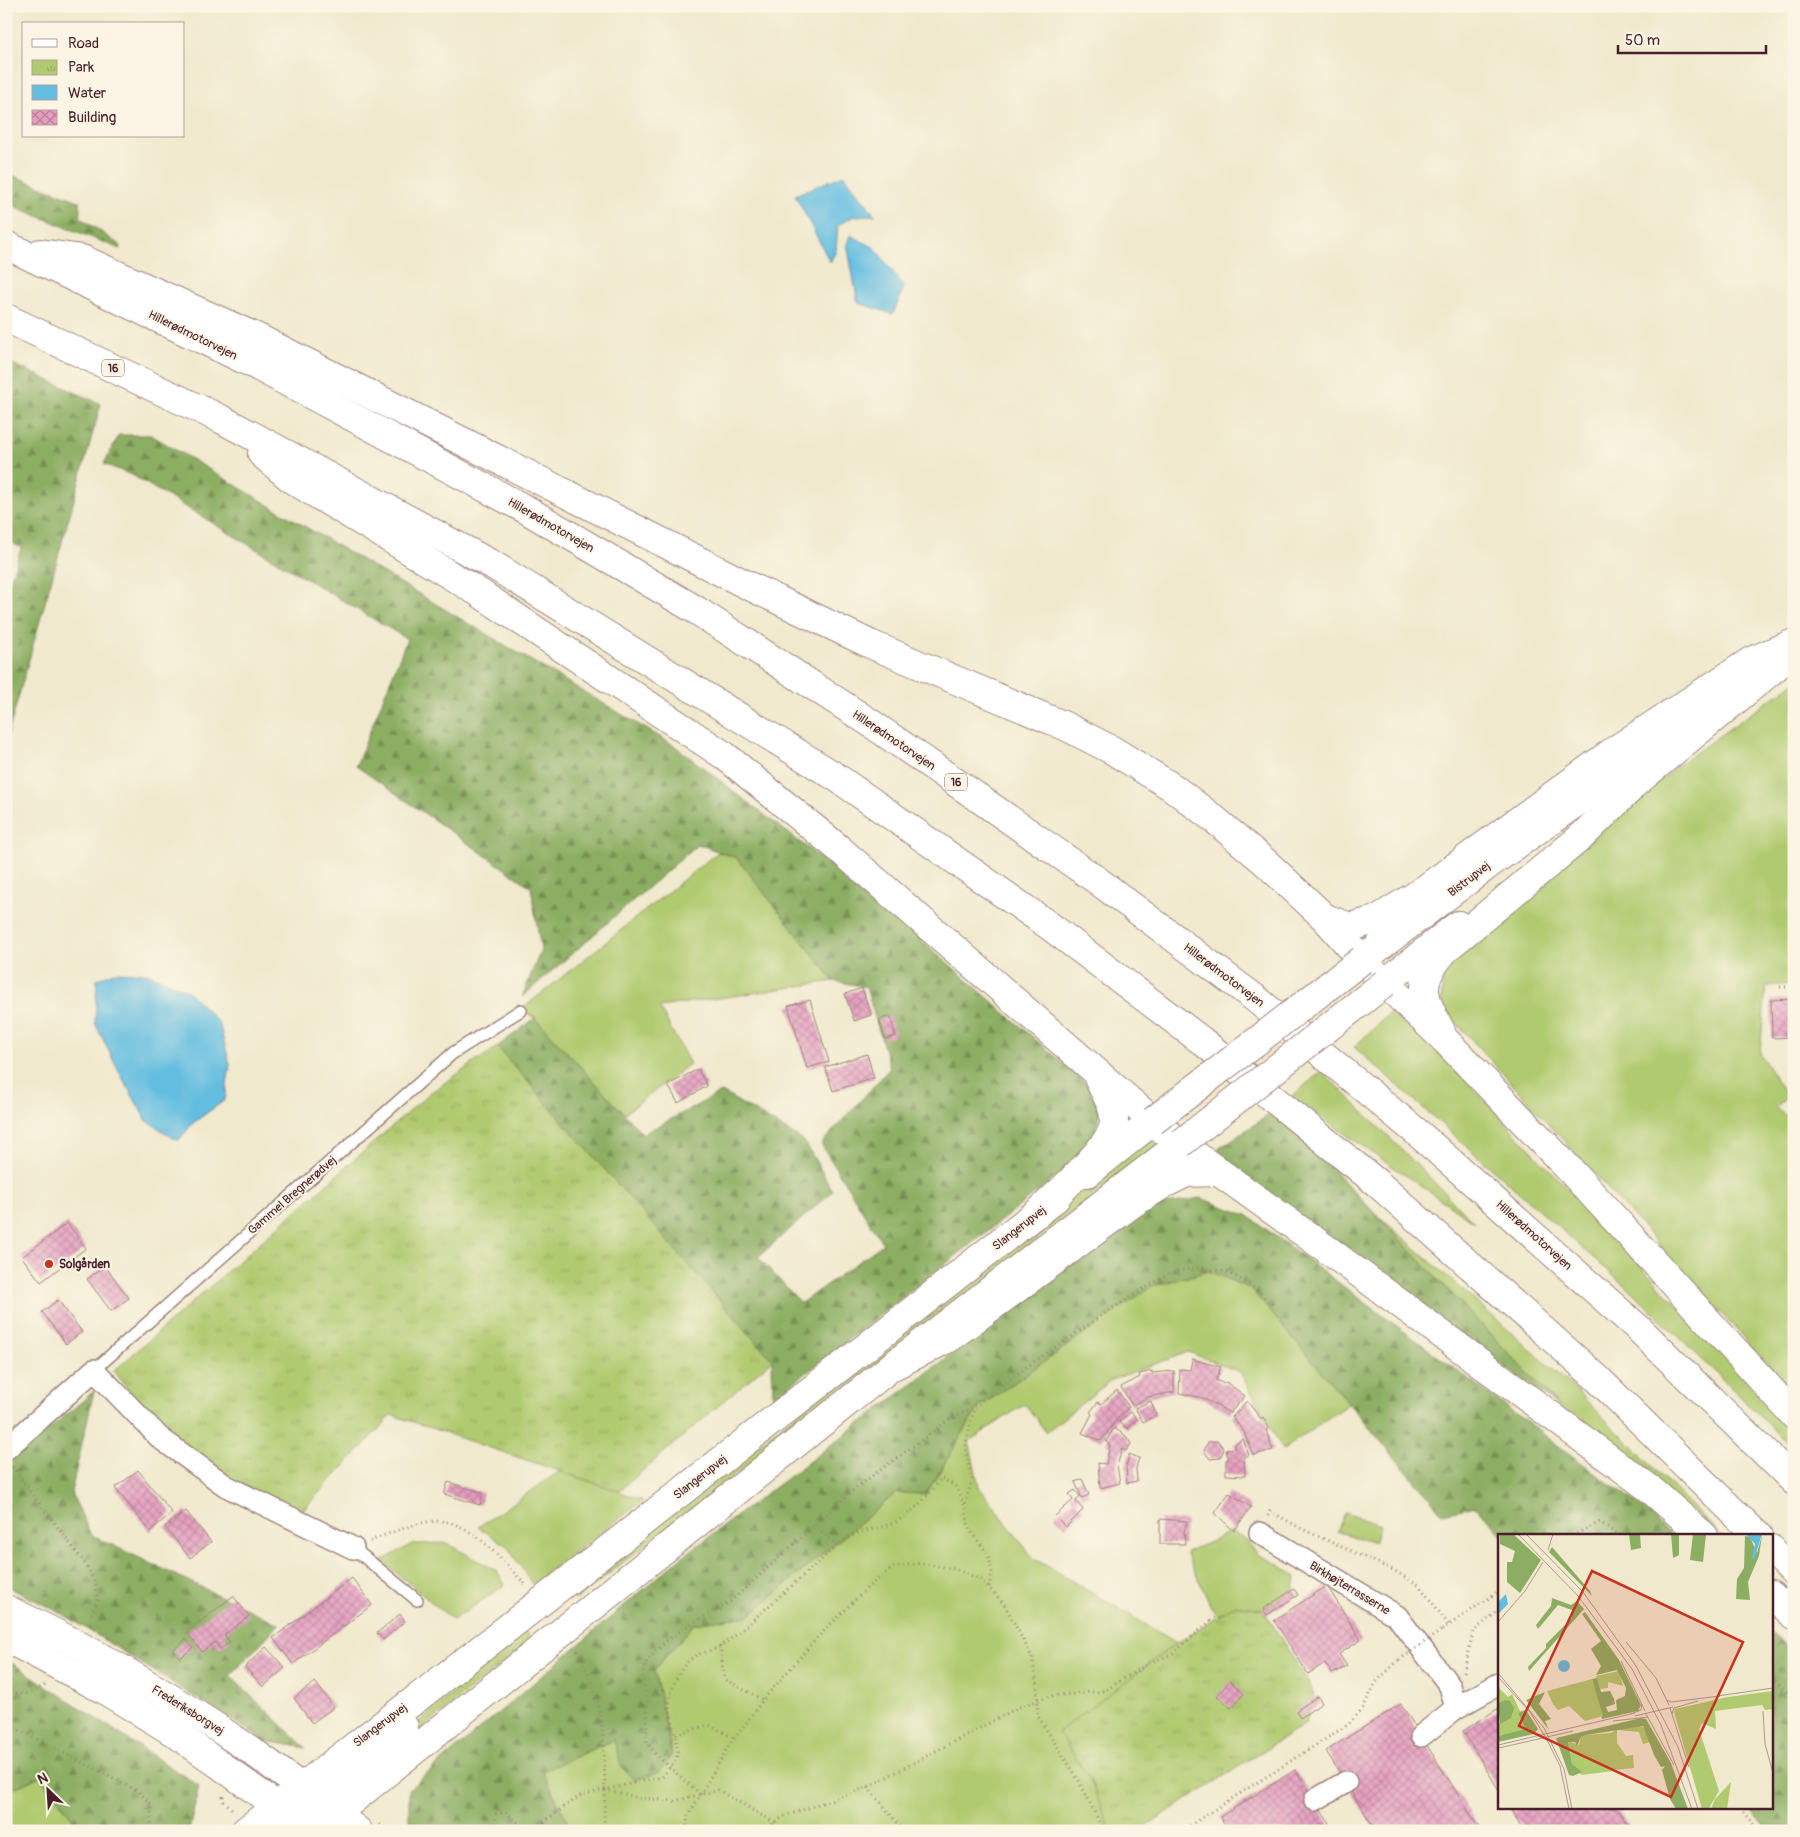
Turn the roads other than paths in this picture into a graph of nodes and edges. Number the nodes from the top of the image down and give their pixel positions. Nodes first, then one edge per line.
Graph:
1 (10, 247) edge
2 (6, 318) edge
3 (221, 419) junction
4 (1794, 643) edge
5 (1794, 651) edge
6 (1629, 790) junction
7 (1325, 918) junction
8 (1362, 960) junction
9 (1385, 984) junction
10 (521, 1010) dead end
11 (1446, 1041) junction
12 (1094, 1070) junction
13 (1153, 1121) junction
14 (1180, 1144) junction
15 (1216, 1172) junction
16 (1038, 1213) junction
17 (891, 1366) junction
18 (94, 1370) junction
19 (1794, 1415) edge
20 (6, 1449) edge
21 (1794, 1481) edge
22 (1260, 1533) road end
23 (1702, 1534) edge
24 (1756, 1534) edge
25 (353, 1548) joint
26 (1772, 1550) edge
27 (1794, 1572) edge
28 (1772, 1596) edge
29 (417, 1600) dead end
30 (6, 1609) edge
31 (1794, 1615) edge
32 (6, 1638) edge
33 (1498, 1685) edge
34 (1456, 1708) junction
35 (1421, 1736) dead end
36 (1346, 1782) dead end
37 (317, 1800) junction
38 (1315, 1800) dead end
39 (239, 1823) edge
40 (299, 1825) edge
41 (372, 1829) edge

1 - 7 main road
1 - 21 main road, Hillerødmotorvejen / 16
2 - 3 main road, 16
3 - 12 main road
3 - 24 main road, 16
4 - 7 main road
5 - 6 main road, Bistrupvej
5 - 8 main road, Bistrupvej
6 - 9 main road, Bistrupvej
6 - 11 main road
7 - 8 main road
8 - 9 main road
8 - 13 main road, Bistrupvej, bridge
9 - 11 main road
9 - 14 main road, Bistrupvej, bridge
10 - 18 lane, Gammel Bregnerødvej
11 - 19 main road
12 - 13 main road
12 - 16 main road
13 - 14 main road
13 - 16 main road, Slangerupvej
14 - 15 main road
14 - 17 main road, Slangerupvej
15 - 17 main road
15 - 23 main road
16 - 37 main road, Slangerupvej
17 - 37 main road, Slangerupvej
18 - 20 street, Gammel Bregnerødvej
18 - 25 street
22 - 34 street, Birkhøjterrasserne
25 - 29 lane
26 - 27 main road
28 - 31 main road
30 - 37 main road, Frederiksborgvej
32 - 40 main road
33 - 34 street
34 - 35 street
36 - 38 street
37 - 40 main road, Slangerupvej
37 - 40 main road, Slangerupvej
37 - 41 main road, Frederiksborgvej
39 - 40 main road, Slangerupvej

